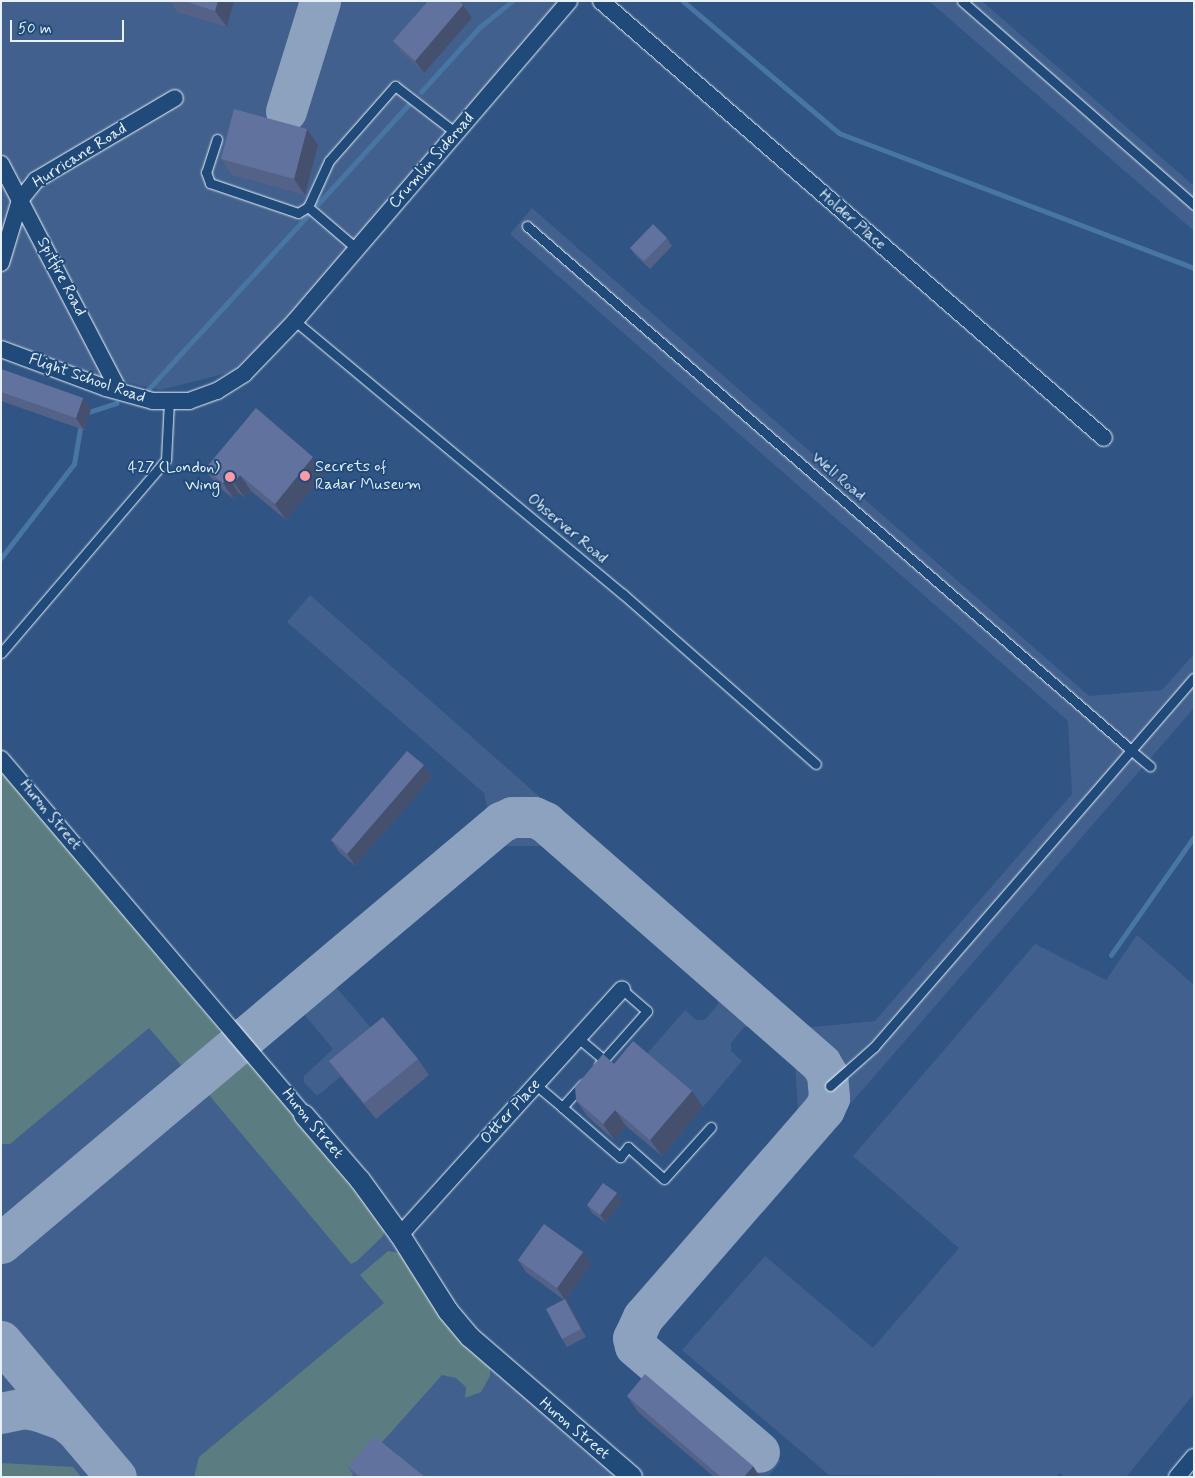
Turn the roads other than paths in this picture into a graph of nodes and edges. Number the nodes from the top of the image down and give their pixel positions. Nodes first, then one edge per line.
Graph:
1 (569, 1) edge
2 (601, 1) edge
3 (962, 1) edge
4 (175, 98) dead end
5 (456, 133) junction
6 (217, 139) dead end
7 (1, 164) edge
8 (20, 200) junction
9 (1194, 205) edge
10 (308, 207) junction
11 (528, 226) dead end
12 (357, 249) junction
13 (1, 263) edge
14 (295, 321) junction
15 (1, 349) edge
16 (118, 392) junction
17 (169, 401) junction
18 (1104, 438) dead end
19 (791, 456) dead end
20 (1, 653) edge
21 (1194, 678) edge
22 (1130, 749) junction
23 (1, 758) edge
24 (816, 764) dead end
25 (1150, 766) dead end
26 (622, 989) joint
27 (578, 1038) junction
28 (604, 1060) junction
29 (536, 1085) junction
30 (830, 1086) dead end
31 (562, 1107) junction
32 (304, 1115) joint
33 (711, 1127) dead end
34 (400, 1235) junction
35 (1194, 1457) edge
36 (632, 1477) edge
37 (1177, 1477) edge

1 - 5 street, Crumlin Sideroad
2 - 18 street, Holder Place
3 - 9 lane
4 - 8 street, Hurricane Road
5 - 10 lane
5 - 12 street, Crumlin Sideroad
6 - 10 lane
7 - 8 street, Spitfire Road
8 - 13 street, Hurricane Road
8 - 16 street, Spitfire Road
10 - 12 lane
11 - 22 lane, Well Road
12 - 14 street, Crumlin Sideroad
14 - 17 street, Flight School Road
14 - 24 lane, Observer Road
15 - 16 street, Flight School Road
16 - 17 street, Flight School Road
17 - 20 lane
19 - 22 lane
21 - 22 lane
22 - 25 lane
22 - 30 lane
23 - 32 street, Huron Street
26 - 27 street, Otter Place
26 - 28 lane
27 - 28 lane
27 - 29 street, Otter Place
28 - 31 lane
29 - 31 lane
29 - 34 street, Otter Place
31 - 33 lane
32 - 34 street, Huron Street
34 - 36 street, Huron Street
35 - 37 street

